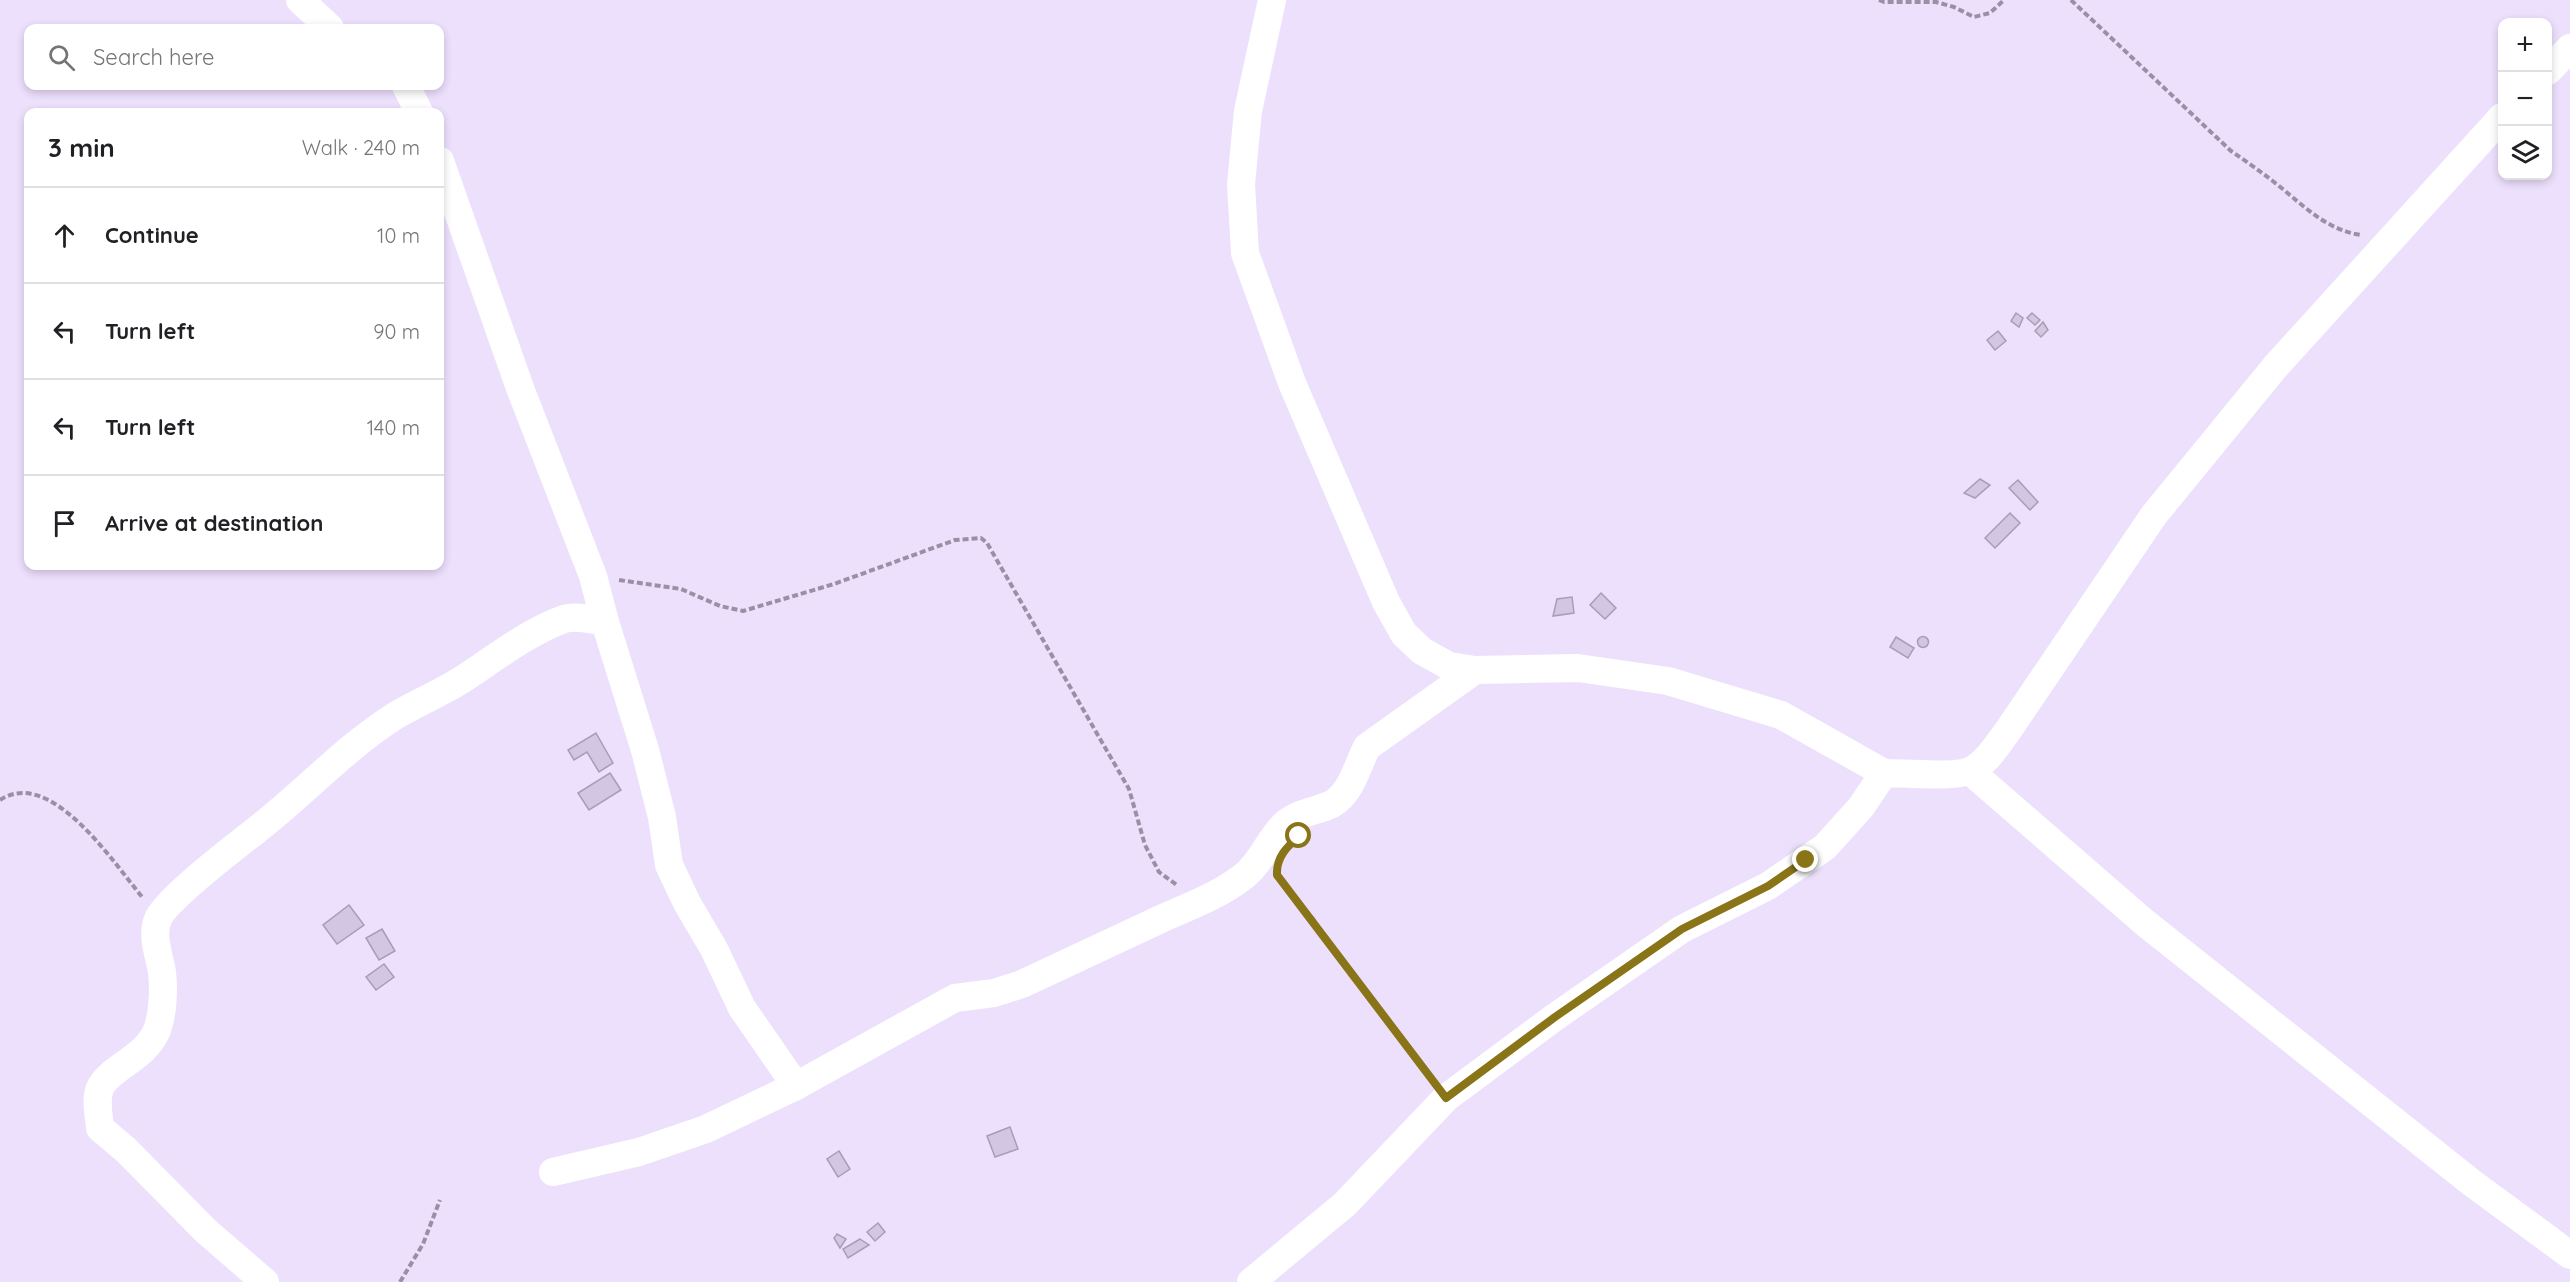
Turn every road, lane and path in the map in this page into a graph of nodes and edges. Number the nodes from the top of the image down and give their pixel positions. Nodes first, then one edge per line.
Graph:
1 (300, 0) edge
2 (1272, 0) edge
3 (1879, 0) edge
4 (2004, 0) edge
5 (2071, 0) edge
6 (326, 24) edge
7 (2570, 48) edge
8 (2552, 66) edge
9 (408, 90) edge
10 (417, 108) edge
11 (2498, 121) edge
12 (444, 172) edge
13 (2392, 239) junction
14 (593, 576) junction
15 (605, 622) junction
16 (1475, 670) junction
17 (1970, 771) junction
18 (1884, 773) junction
19 (0, 800) edge
20 (1276, 864) dead end
21 (1208, 897) junction
22 (159, 917) junction
23 (796, 1086) junction
24 (1446, 1098) junction
25 (553, 1172) dead end
26 (440, 1200) dead end
27 (2570, 1255) edge
28 (265, 1282) edge
29 (400, 1282) edge
30 (1251, 1282) edge

1 - 6 street
2 - 16 street
3 - 4 path
5 - 13 path
7 - 8 street
9 - 10 street
11 - 13 street
12 - 14 street
13 - 17 street
14 - 15 street
14 - 21 path
15 - 22 street
15 - 23 street
16 - 18 street
16 - 21 street
17 - 18 street
17 - 27 street
18 - 24 street
19 - 22 path
20 - 24 path
21 - 23 street
22 - 28 street
23 - 25 street
24 - 30 street
26 - 29 path

